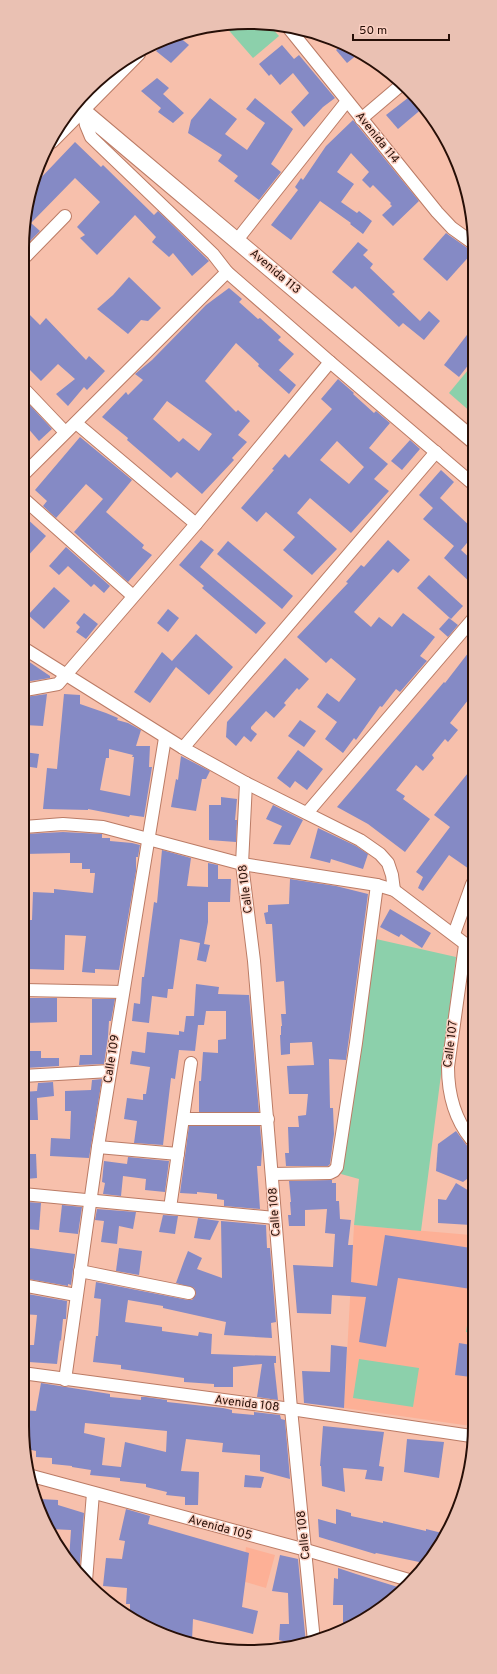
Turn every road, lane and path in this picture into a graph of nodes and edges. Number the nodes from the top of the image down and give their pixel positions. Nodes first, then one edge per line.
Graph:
1 (297, 34) edge
2 (120, 70) edge
3 (398, 88) edge
4 (347, 101) junction
5 (80, 108) edge
6 (73, 116) edge
7 (361, 119) junction
8 (65, 216) dead end
9 (468, 239) edge
10 (237, 240) junction
11 (29, 253) edge
12 (227, 272) junction
13 (330, 362) junction
14 (29, 394) edge
15 (76, 422) junction
16 (66, 432) junction
17 (468, 436) edge
18 (436, 452) junction
19 (29, 469) edge
20 (468, 480) edge
21 (29, 504) edge
22 (196, 524) junction
23 (133, 596) junction
24 (468, 625) edge
25 (29, 652) edge
26 (66, 675) junction
27 (29, 689) edge
28 (165, 738) junction
29 (183, 748) junction
30 (246, 783) junction
31 (307, 812) junction
32 (29, 827) edge
33 (148, 838) junction
34 (242, 864) junction
35 (377, 885) junction
36 (394, 890) junction
37 (468, 895) edge
38 (454, 934) junction
39 (468, 947) edge
40 (29, 990) edge
41 (123, 992) junction
42 (191, 1063) dead end
43 (110, 1071) junction
44 (29, 1076) edge
45 (183, 1119) junction
46 (268, 1119) junction
47 (468, 1136) edge
48 (98, 1147) junction
49 (178, 1154) junction
50 (272, 1174) junction
51 (29, 1195) edge
52 (90, 1200) junction
53 (170, 1208) junction
54 (275, 1218) junction
55 (80, 1271) junction
56 (29, 1286) edge
57 (189, 1293) dead end
58 (76, 1295) junction
59 (29, 1374) edge
60 (65, 1380) junction
61 (291, 1409) junction
62 (468, 1436) edge
63 (35, 1477) edge
64 (93, 1494) junction
65 (306, 1550) junction
66 (87, 1574) edge
67 (406, 1579) edge
68 (313, 1635) edge

1 - 4 street, Avenida 114
2 - 5 street
3 - 7 street
4 - 7 street, Avenida 114
4 - 10 street
5 - 6 street
5 - 10 main road, Avenida 113
5 - 12 street
7 - 9 street, Avenida 114
8 - 11 street
10 - 17 main road, Avenida 113
12 - 13 street
12 - 15 street
13 - 18 street
13 - 22 street
14 - 16 street
15 - 16 street
15 - 22 street
16 - 19 street
18 - 20 street
18 - 29 street
21 - 23 street
22 - 23 street
23 - 26 street
24 - 31 street
25 - 26 street
26 - 27 street
26 - 28 street
28 - 29 street
28 - 33 street, Calle 109
29 - 30 street
30 - 31 street
30 - 34 street, Calle 108
31 - 36 street
32 - 33 street
33 - 34 street
33 - 41 street, Calle 109
34 - 35 street
34 - 46 street, Calle 108
35 - 36 street
35 - 50 street
36 - 38 street
37 - 38 street
38 - 39 street
39 - 47 street, Calle 107
40 - 41 street
41 - 43 street, Calle 109
42 - 45 street
43 - 44 street
43 - 48 street, Calle 109
45 - 46 street
45 - 49 street
46 - 50 street, Calle 108
48 - 49 street
48 - 52 street, Calle 109
49 - 53 street
50 - 54 street, Calle 108
51 - 52 street
52 - 53 street
52 - 55 street, Calle 109
53 - 54 street
54 - 61 street, Calle 108
55 - 57 street
55 - 58 street, Calle 109
56 - 58 street
58 - 60 street, Calle 109
59 - 60 street, Avenida 108
60 - 61 street, Avenida 108
61 - 62 street, Avenida 108
61 - 65 street, Calle 108
63 - 64 street, Avenida 105
64 - 65 street, Avenida 105
64 - 66 street
65 - 67 street, Avenida 105
65 - 68 street, Calle 108

